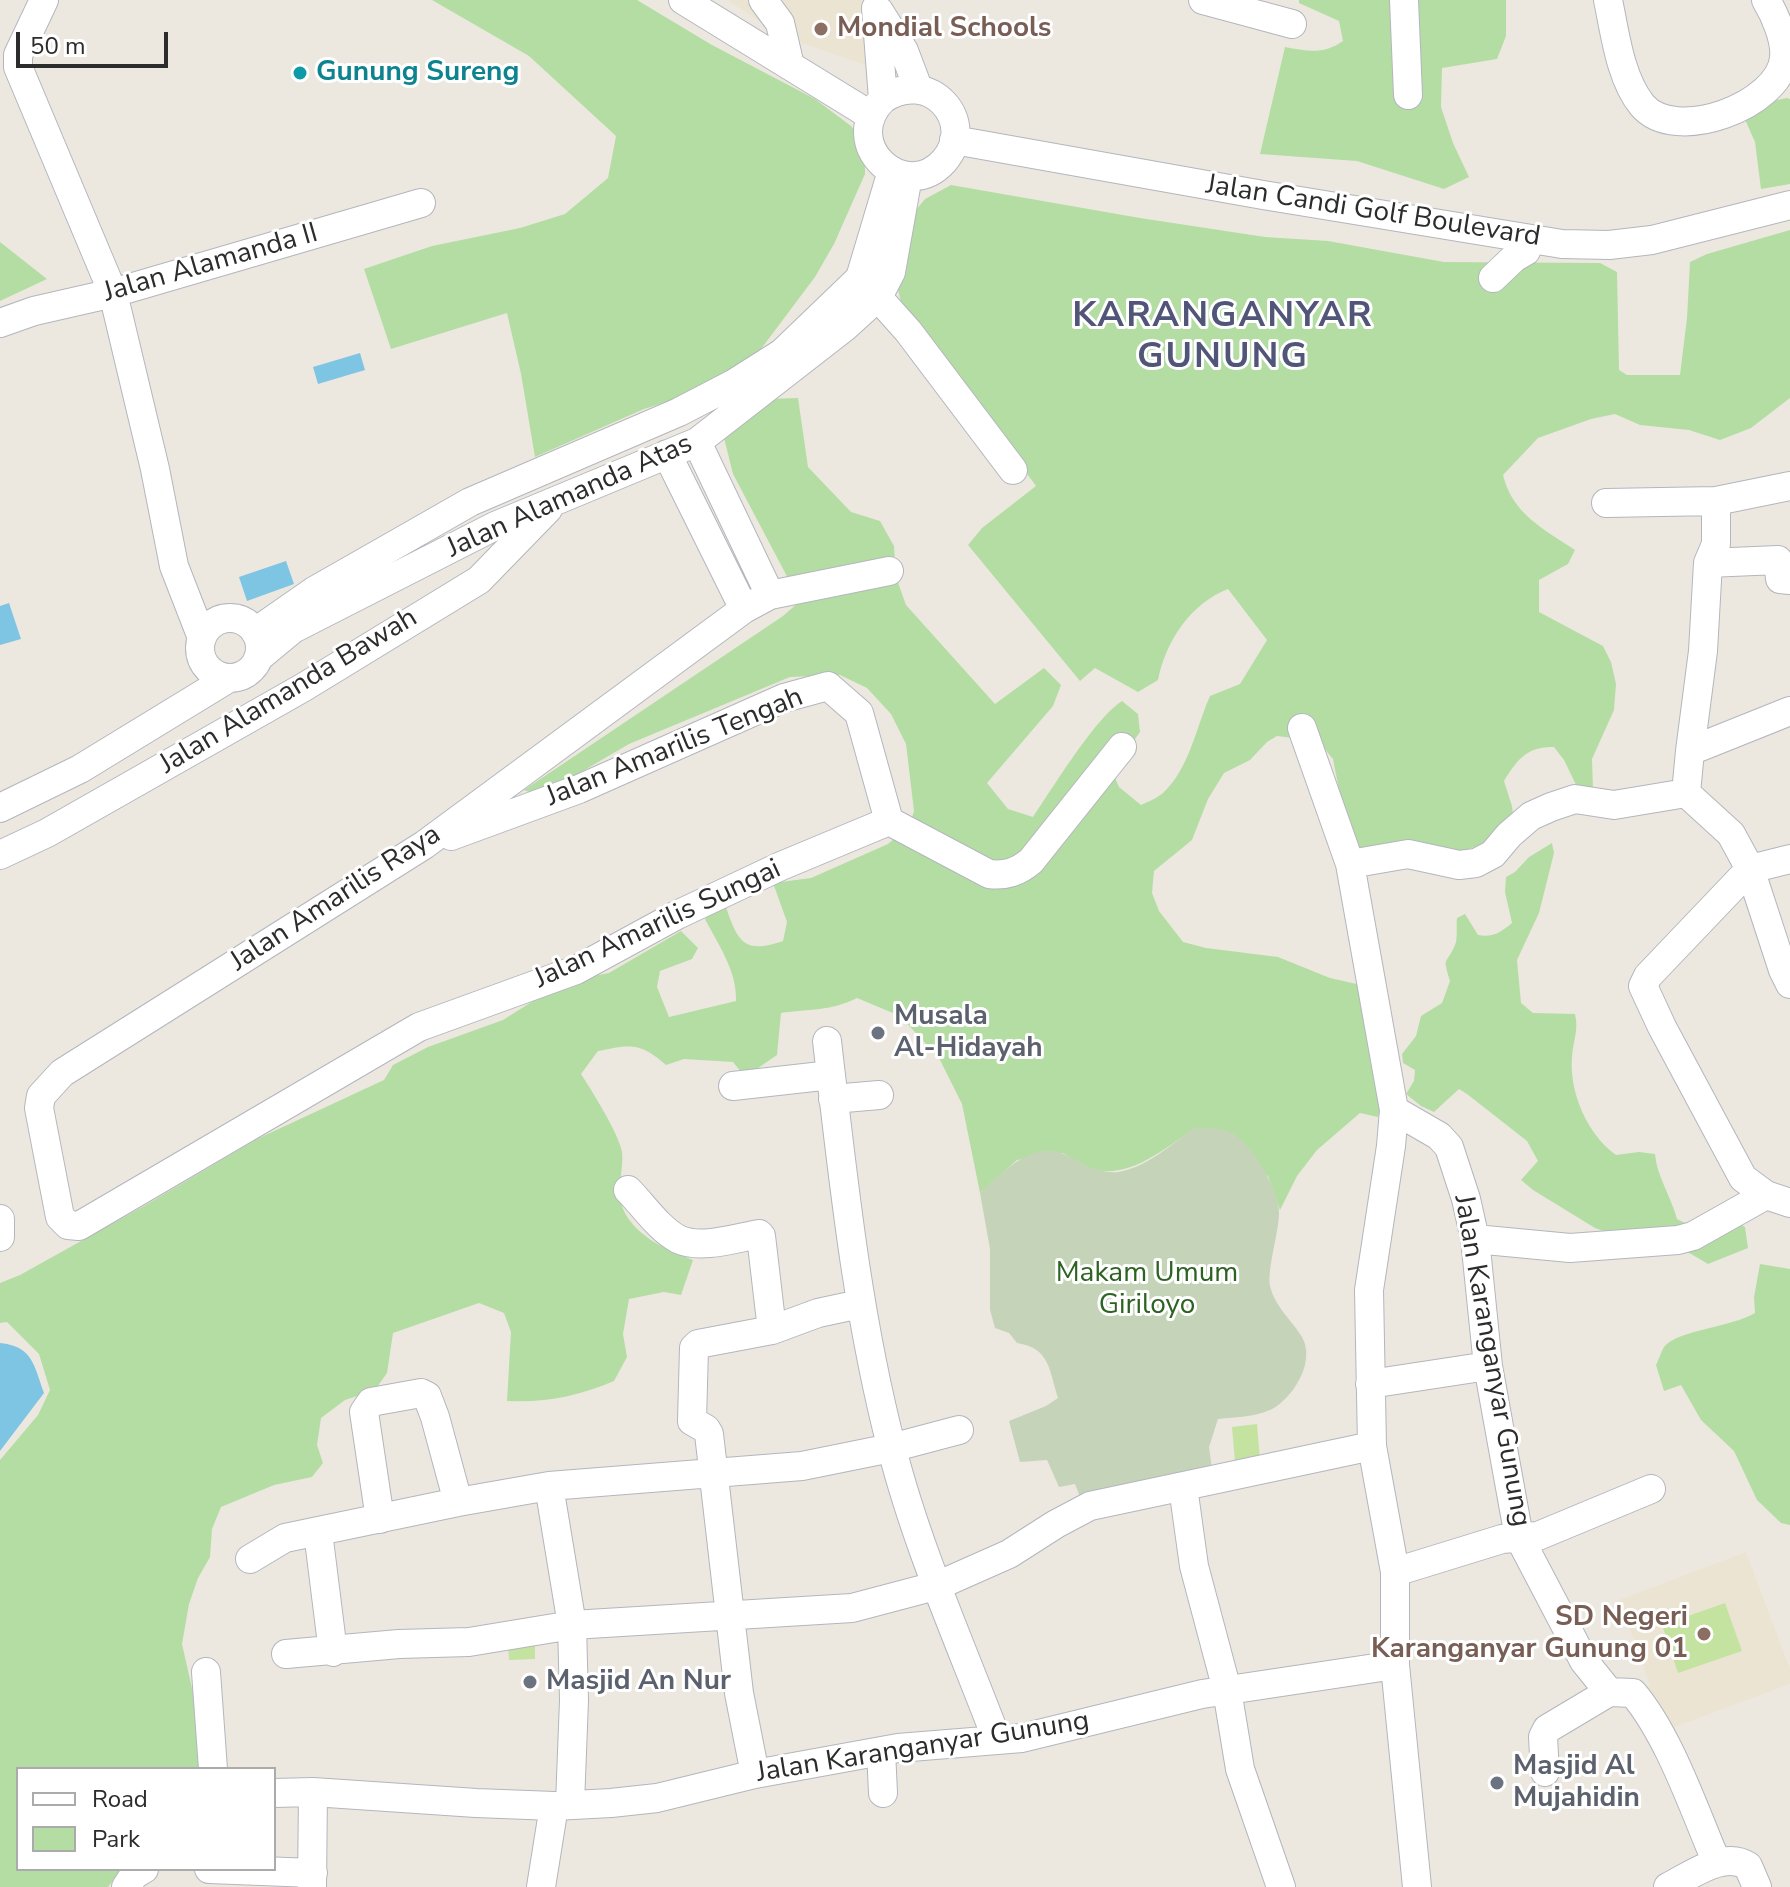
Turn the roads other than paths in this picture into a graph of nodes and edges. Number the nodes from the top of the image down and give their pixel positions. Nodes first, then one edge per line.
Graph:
1 (44, 0) edge
2 (683, 0) edge
3 (756, 0) edge
4 (763, 0) edge
5 (1203, 0) edge
6 (1404, 0) edge
7 (1608, 0) edge
8 (1766, 0) edge
9 (874, 4) edge
10 (1292, 24) dead end
11 (755, 44) junction
12 (790, 66) junction
13 (918, 88) junction
14 (1408, 95) dead end
15 (876, 107) junction
16 (954, 140) junction
17 (900, 174) junction
18 (421, 203) dead end
19 (1790, 205) edge
20 (1530, 239) junction
21 (1493, 278) dead end
22 (869, 287) junction
23 (113, 293) junction
24 (0, 323) edge
25 (697, 442) junction
26 (667, 454) junction
27 (1013, 470) dead end
28 (1790, 486) edge
29 (557, 500) junction
30 (1716, 501) junction
31 (1606, 503) dead end
32 (732, 515) junction
33 (704, 529) junction
34 (1708, 563) junction
35 (889, 571) dead end
36 (1790, 580) edge
37 (770, 595) junction
38 (744, 609) junction
39 (202, 638) junction
40 (257, 645) junction
41 (229, 678) junction
42 (1790, 711) edge
43 (1302, 728) dead end
44 (1122, 747) dead end
45 (1690, 751) junction
46 (1686, 793) junction
47 (0, 808) edge
48 (479, 816) junction
49 (889, 821) junction
50 (424, 845) joint
51 (0, 855) edge
52 (1790, 859) edge
53 (1350, 864) junction
54 (1750, 869) junction
55 (1790, 984) edge
56 (827, 1041) dead end
57 (733, 1086) dead end
58 (832, 1087) junction
59 (879, 1095) dead end
60 (1394, 1110) junction
61 (628, 1190) dead end
62 (1778, 1199) edge
63 (0, 1219) edge
64 (79, 1226) joint
65 (0, 1237) edge
66 (1475, 1239) junction
67 (860, 1304) junction
68 (772, 1330) junction
69 (1488, 1366) junction
70 (1370, 1384) junction
71 (959, 1430) dead end
72 (1372, 1446) junction
73 (891, 1448) junction
74 (714, 1472) junction
75 (549, 1486) junction
76 (1183, 1487) junction
77 (1651, 1489) dead end
78 (458, 1502) junction
79 (380, 1519) junction
80 (318, 1532) junction
81 (1519, 1537) junction
82 (250, 1559) dead end
83 (1395, 1572) junction
84 (939, 1585) junction
85 (731, 1615) junction
86 (572, 1625) junction
87 (333, 1652) junction
88 (286, 1654) dead end
89 (1395, 1665) junction
90 (206, 1672) dead end
91 (1227, 1690) junction
92 (1609, 1692) junction
93 (997, 1740) junction
94 (881, 1751) junction
95 (213, 1767) edge
96 (1545, 1772) dead end
97 (755, 1774) junction
98 (313, 1792) junction
99 (276, 1793) edge
100 (883, 1793) dead end
101 (562, 1805) junction
102 (1717, 1863) junction
103 (141, 1871) edge
104 (228, 1871) edge
105 (312, 1880) edge
106 (126, 1887) edge
107 (541, 1887) edge
108 (1281, 1887) edge
109 (1417, 1887) edge
110 (1668, 1887) edge
111 (1757, 1887) edge

1 - 23 street
2 - 11 street
3 - 11 street
4 - 12 street
5 - 10 street
6 - 14 street
7 - 8 street
9 - 13 street
9 - 15 street
11 - 12 street
12 - 15 street
13 - 15 street
13 - 16 street
15 - 17 street
16 - 17 street
16 - 20 street, Jalan Candi Golf Boulevard
17 - 22 street, Jalan Alamanda Atas
18 - 23 street, Jalan Alamanda II
19 - 20 street, Jalan Candi Golf Boulevard
20 - 21 street
22 - 25 street, Jalan Alamanda Atas
22 - 27 street
22 - 40 street, Jalan Alamanda Atas
23 - 24 street, Jalan Alamanda II
23 - 39 street
25 - 26 street, Jalan Alamanda Atas
25 - 32 street
26 - 29 street, Jalan Alamanda Atas
26 - 33 street
28 - 30 street
29 - 40 street, Jalan Alamanda Atas
29 - 51 street, Jalan Alamanda Bawah
30 - 31 street
30 - 34 street
32 - 33 street
32 - 37 street
33 - 38 street
34 - 36 street
34 - 45 street
35 - 37 street
37 - 38 street
38 - 48 street
39 - 40 street
39 - 41 street
40 - 41 street
41 - 47 street
42 - 45 street
43 - 53 street
44 - 49 street
45 - 46 street
46 - 53 street
46 - 54 street
48 - 49 street, Jalan Amarilis Tengah
48 - 50 street, Jalan Amarilis Tengah
49 - 64 street, Jalan Amarilis Sungai
50 - 64 street, Jalan Amarilis Raya
52 - 54 street
53 - 60 street
54 - 55 street
54 - 62 street
56 - 58 street
57 - 58 street
58 - 59 street
58 - 67 street
60 - 66 street, Jalan Karanganyar Gunung
60 - 70 street
61 - 68 street
62 - 66 street
63 - 65 street
66 - 69 street, Jalan Karanganyar Gunung
67 - 68 street
67 - 73 street
68 - 74 street
69 - 70 street
69 - 81 street, Jalan Karanganyar Gunung
70 - 72 street
71 - 73 street
72 - 76 street
72 - 83 street
73 - 74 street
73 - 84 street
74 - 75 street
74 - 85 street
75 - 78 street
75 - 86 street
76 - 84 street
76 - 91 street
77 - 81 street
78 - 79 street
78 - 79 street
79 - 80 street
80 - 82 street
80 - 87 street
81 - 83 street
81 - 92 street, Jalan Karanganyar Gunung
83 - 89 street
84 - 85 street
84 - 93 street
85 - 86 street
85 - 97 street
86 - 87 street
86 - 101 street
87 - 88 street
89 - 91 street, Jalan Karanganyar Gunung
89 - 109 street
90 - 95 street
91 - 93 street, Jalan Karanganyar Gunung
91 - 108 street
92 - 96 street
92 - 102 street, Jalan Karanganyar Gunung
93 - 94 street, Jalan Karanganyar Gunung
94 - 97 street, Jalan Karanganyar Gunung
94 - 100 street
97 - 101 street, Jalan Karanganyar Gunung
98 - 99 street, Jalan Karanganyar Gunung
98 - 101 street, Jalan Karanganyar Gunung
98 - 105 street
101 - 107 street
102 - 110 street
102 - 111 street
103 - 106 street
104 - 105 street

